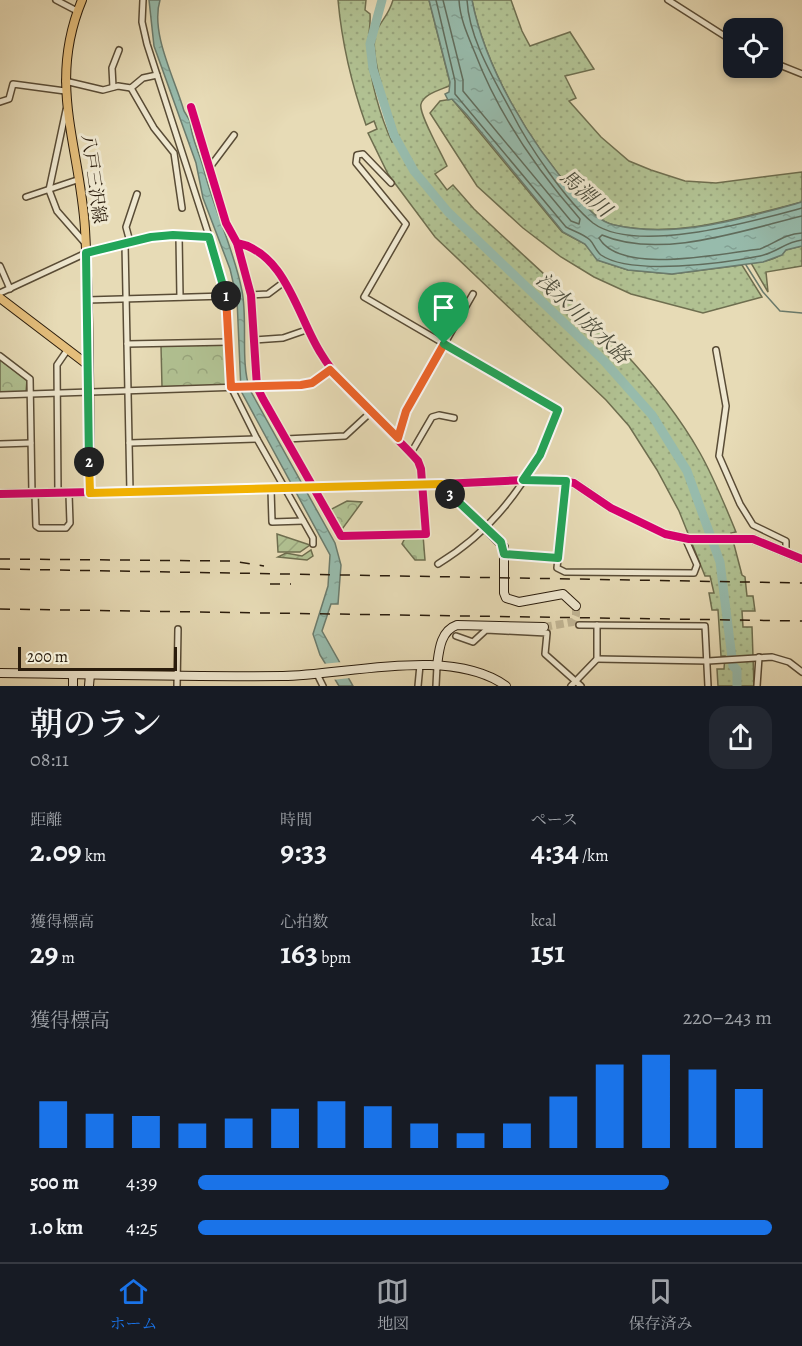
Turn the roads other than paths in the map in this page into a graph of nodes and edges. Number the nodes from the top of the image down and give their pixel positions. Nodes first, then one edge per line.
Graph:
1 (56, 0) edge
2 (82, 0) edge
3 (143, 0) edge
4 (668, 0) edge
5 (77, 11) junction
6 (723, 35) edge
7 (119, 50) dead end
8 (783, 66) edge
9 (802, 74) edge
10 (158, 75) junction
11 (65, 81) junction
12 (113, 87) junction
13 (131, 88) junction
14 (65, 91) junction
15 (0, 102) edge
16 (66, 106) junction
17 (191, 108) dead end
18 (234, 135) dead end
19 (210, 168) junction
20 (77, 180) junction
21 (391, 183) dead end
22 (49, 190) junction
23 (137, 194) dead end
24 (26, 197) dead end
25 (182, 208) dead end
26 (179, 236) junction
27 (209, 237) junction
28 (128, 243) junction
29 (237, 243) junction
30 (86, 248) junction
31 (0, 266) edge
32 (284, 282) junction
33 (10, 289) junction
34 (0, 293) edge
35 (473, 294) dead end
36 (251, 295) junction
37 (226, 296) junction
38 (180, 297) junction
39 (0, 298) edge
40 (126, 299) junction
41 (87, 300) junction
42 (309, 329) junction
43 (254, 340) junction
44 (229, 342) junction
45 (127, 344) junction
46 (444, 344) junction
47 (68, 349) junction
48 (716, 350) dead end
49 (0, 356) edge
50 (88, 365) junction
51 (330, 370) junction
52 (231, 387) junction
53 (256, 387) junction
54 (128, 390) junction
55 (88, 392) junction
56 (57, 393) junction
57 (31, 394) junction
58 (0, 395) edge
59 (371, 412) junction
60 (454, 418) dead end
61 (398, 438) junction
62 (257, 439) junction
63 (286, 439) junction
64 (31, 443) junction
65 (129, 443) junction
66 (0, 444) edge
67 (411, 453) junction
68 (523, 480) junction
69 (566, 481) junction
70 (442, 484) junction
71 (421, 485) junction
72 (286, 488) junction
73 (311, 488) junction
74 (271, 489) junction
75 (130, 492) junction
76 (90, 493) junction
77 (0, 494) edge
78 (34, 494) junction
79 (58, 494) junction
80 (69, 494) junction
81 (303, 521) junction
82 (486, 529) junction
83 (687, 538) junction
84 (313, 544) dead end
85 (786, 551) junction
86 (504, 554) junction
87 (558, 558) junction
88 (802, 559) edge
89 (438, 564) dead end
90 (576, 606) dead end
91 (579, 625) dead end
92 (597, 625) junction
93 (544, 627) tunnel mouth
94 (178, 628) dead end
95 (456, 636) dead end
96 (757, 658) junction
97 (597, 659) junction
98 (711, 660) junction
99 (420, 665) junction
100 (437, 666) junction
101 (802, 672) edge
102 (0, 673) edge
103 (73, 674) junction
104 (90, 674) junction
105 (317, 674) junction
106 (177, 675) junction
107 (576, 684) edge
108 (73, 686) edge
109 (89, 686) edge
110 (177, 686) edge
111 (323, 686) edge
112 (418, 686) edge
113 (436, 686) edge
114 (506, 686) edge
115 (708, 686) edge
116 (757, 686) edge

1 - 5 street
2 - 5 main road, 八戸三沢線
3 - 10 street
4 - 6 street
5 - 11 main road, 八戸三沢線
7 - 12 street
8 - 9 street
10 - 13 street
10 - 27 street
11 - 12 street
11 - 14 main road, 八戸三沢線
12 - 13 street
13 - 25 street
14 - 15 street
14 - 16 main road, 八戸三沢線
16 - 20 main road, 八戸三沢線
16 - 22 street
17 - 19 street
18 - 19 street
19 - 29 street
20 - 22 street
20 - 30 main road, 八戸三沢線
21 - 46 street
22 - 24 street
22 - 30 street
23 - 28 street
26 - 27 street
26 - 28 street
26 - 38 street
27 - 37 street
28 - 30 street
28 - 40 street
29 - 32 street
29 - 36 street
30 - 33 street
30 - 41 main road, 八戸三沢線
31 - 33 street
32 - 36 street
32 - 42 street
33 - 34 street
35 - 46 street
36 - 43 street
37 - 38 street
37 - 44 street
38 - 40 street
39 - 47 main road
40 - 41 street
40 - 45 street
41 - 50 main road, 八戸三沢線
42 - 43 street
42 - 51 street
43 - 53 street
44 - 45 street
44 - 52 street
45 - 54 street
46 - 61 street
46 - 68 street
47 - 50 main road
47 - 56 street
48 - 85 street
49 - 57 street
50 - 55 main road, 八戸三沢線
51 - 53 street
51 - 59 street
52 - 53 street
52 - 54 street
52 - 62 street
53 - 63 street
54 - 55 street
54 - 65 street
55 - 56 street
55 - 76 main road, 八戸三沢線
56 - 57 street
56 - 79 street
57 - 58 street
57 - 64 street
59 - 61 street
59 - 63 street
60 - 67 street
61 - 67 street
62 - 65 street
62 - 72 street
63 - 73 street
64 - 66 street
64 - 78 street
65 - 75 street
67 - 71 street
68 - 69 street
68 - 70 street
68 - 82 street
69 - 83 street
69 - 87 street
70 - 71 street
70 - 82 street
71 - 73 street
71 - 73 street
72 - 73 street
72 - 74 street
72 - 81 street
74 - 75 street
74 - 81 street
75 - 76 street
76 - 80 street
77 - 78 street
78 - 79 street
78 - 80 street
79 - 80 street
81 - 84 street
82 - 86 street
82 - 89 street
83 - 85 street
83 - 87 street
85 - 88 street
86 - 87 street
86 - 90 street
91 - 92 street
92 - 97 street
92 - 98 street
93 - 100 street
94 - 106 street
95 - 107 street
96 - 98 street
96 - 101 street
96 - 116 street
97 - 98 street
97 - 107 street
98 - 115 street
99 - 100 street
99 - 105 street
99 - 112 street
100 - 113 street
100 - 114 street
102 - 103 street
103 - 104 street
103 - 108 street
104 - 106 street
104 - 109 street
105 - 106 street
105 - 111 street
106 - 110 street

